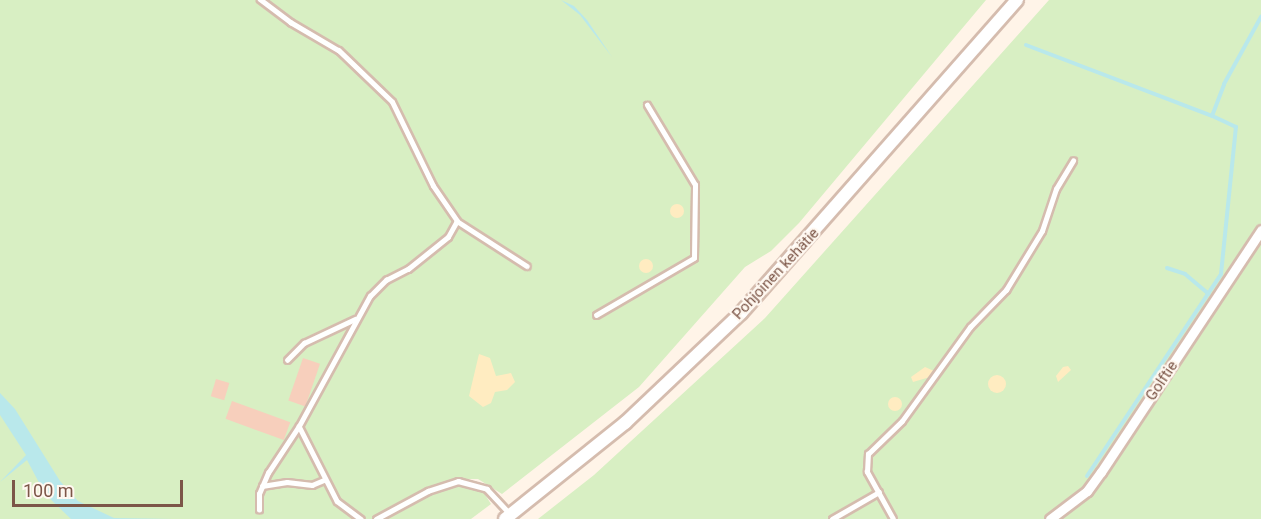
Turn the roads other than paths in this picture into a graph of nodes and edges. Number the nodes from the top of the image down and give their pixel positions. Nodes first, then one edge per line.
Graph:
1 (260, 0) edge
2 (1017, 0) edge
3 (647, 105) dead end
4 (1072, 161) dead end
5 (457, 221) junction
6 (1261, 230) edge
7 (527, 266) dead end
8 (596, 315) dead end
9 (355, 319) junction
10 (287, 360) dead end
11 (299, 426) junction
12 (324, 480) junction
13 (262, 486) junction
14 (879, 492) junction
15 (259, 510) dead end
16 (508, 517) edge
17 (361, 519) edge
18 (376, 519) edge
19 (832, 519) edge
20 (893, 519) edge
21 (1050, 519) edge

1 - 5 lane
2 - 16 main road, Pohjoinen kehätie
3 - 8 lane
4 - 14 lane
5 - 7 lane
5 - 9 lane
6 - 21 street, Golftie
9 - 10 lane
9 - 11 lane
11 - 12 lane
11 - 13 lane
12 - 13 lane
12 - 17 lane
13 - 15 lane
14 - 19 lane
14 - 20 lane
16 - 18 lane

